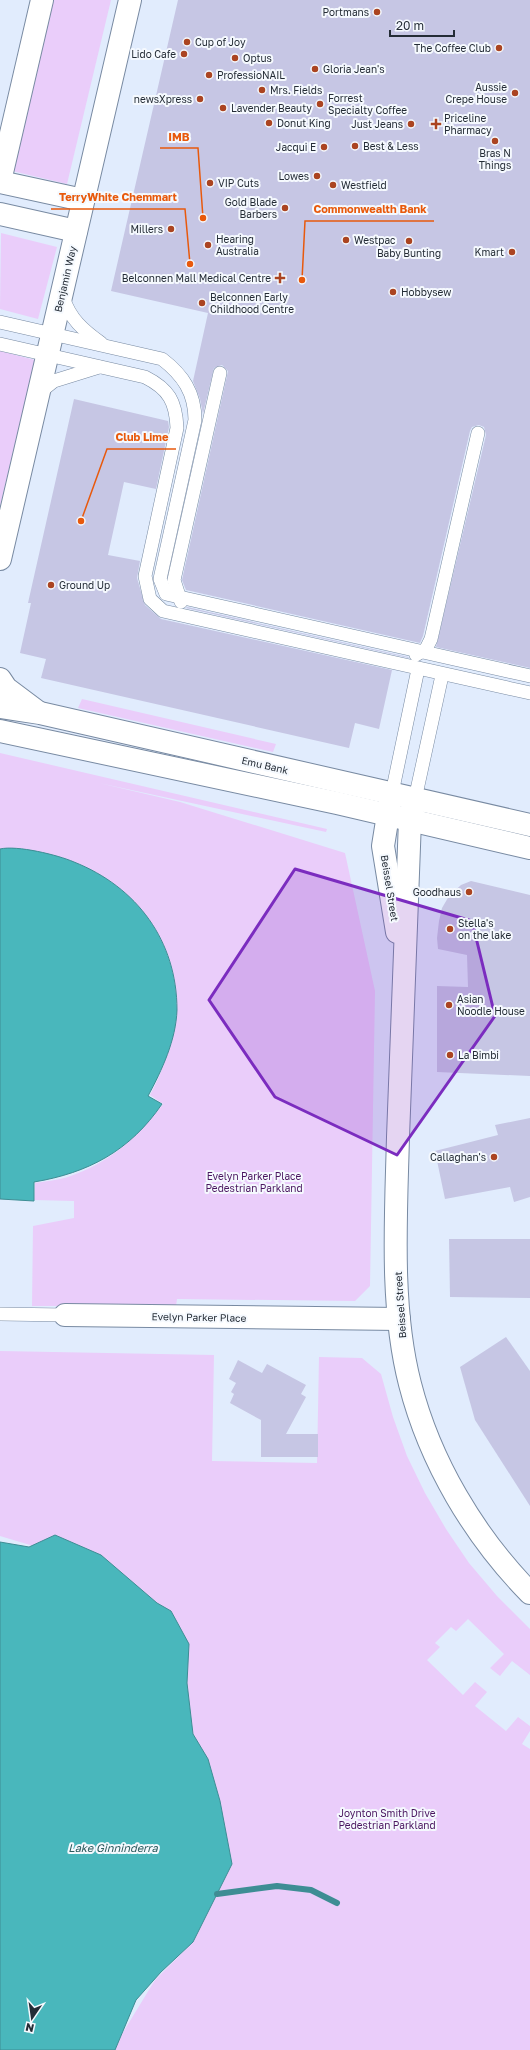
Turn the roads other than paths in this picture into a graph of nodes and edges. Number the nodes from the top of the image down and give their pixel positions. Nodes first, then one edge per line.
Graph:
1 (42, 0) edge
2 (130, 0) edge
3 (0, 182) edge
4 (83, 200) junction
5 (0, 214) edge
6 (76, 231) junction
7 (61, 293) junction
8 (0, 322) edge
9 (0, 344) edge
10 (50, 344) junction
11 (106, 346) junction
12 (101, 367) junction
13 (220, 373) dead end
14 (38, 393) junction
15 (478, 433) dead end
16 (0, 559) edge
17 (437, 611) junction
18 (428, 652) junction
19 (421, 672) junction
20 (530, 676) edge
21 (0, 679) edge
22 (441, 680) dead end
23 (530, 694) edge
24 (0, 707) edge
25 (40, 713) junction
26 (0, 731) edge
27 (392, 793) junction
28 (415, 799) junction
29 (387, 815) junction
30 (410, 820) junction
31 (530, 825) edge
32 (530, 848) edge
33 (405, 982) junction
34 (0, 1314) edge
35 (64, 1315) joint
36 (399, 1320) junction
37 (530, 1593) edge

1 - 3 main road
2 - 4 main road, Benjamin Way
3 - 4 main road
4 - 6 main road, Benjamin Way
5 - 6 main road
6 - 7 main road, Benjamin Way
7 - 10 main road, Benjamin Way
7 - 11 lane
8 - 10 lane
9 - 10 lane
10 - 11 lane
10 - 12 lane
10 - 14 main road, Benjamin Way
11 - 18 lane
12 - 14 lane
12 - 19 lane
13 - 17 lane
14 - 16 main road, Benjamin Way
15 - 17 lane
17 - 18 lane
18 - 19 lane
18 - 20 lane
19 - 23 lane
19 - 27 lane
21 - 25 main road
22 - 28 lane
24 - 25 main road, Emu Bank
25 - 27 main road, Emu Bank
26 - 29 main road
27 - 28 main road, Emu Bank
27 - 29 main road, Beissel Street
28 - 30 main road, Beissel Street
28 - 31 main road, Emu Bank
29 - 30 main road
29 - 33 main road, Beissel Street
30 - 32 main road
30 - 33 main road, Beissel Street
33 - 36 main road, Beissel Street
34 - 35 lane, Evelyn Parker Place
35 - 36 main road, Evelyn Parker Place
36 - 37 main road, Beissel Street

